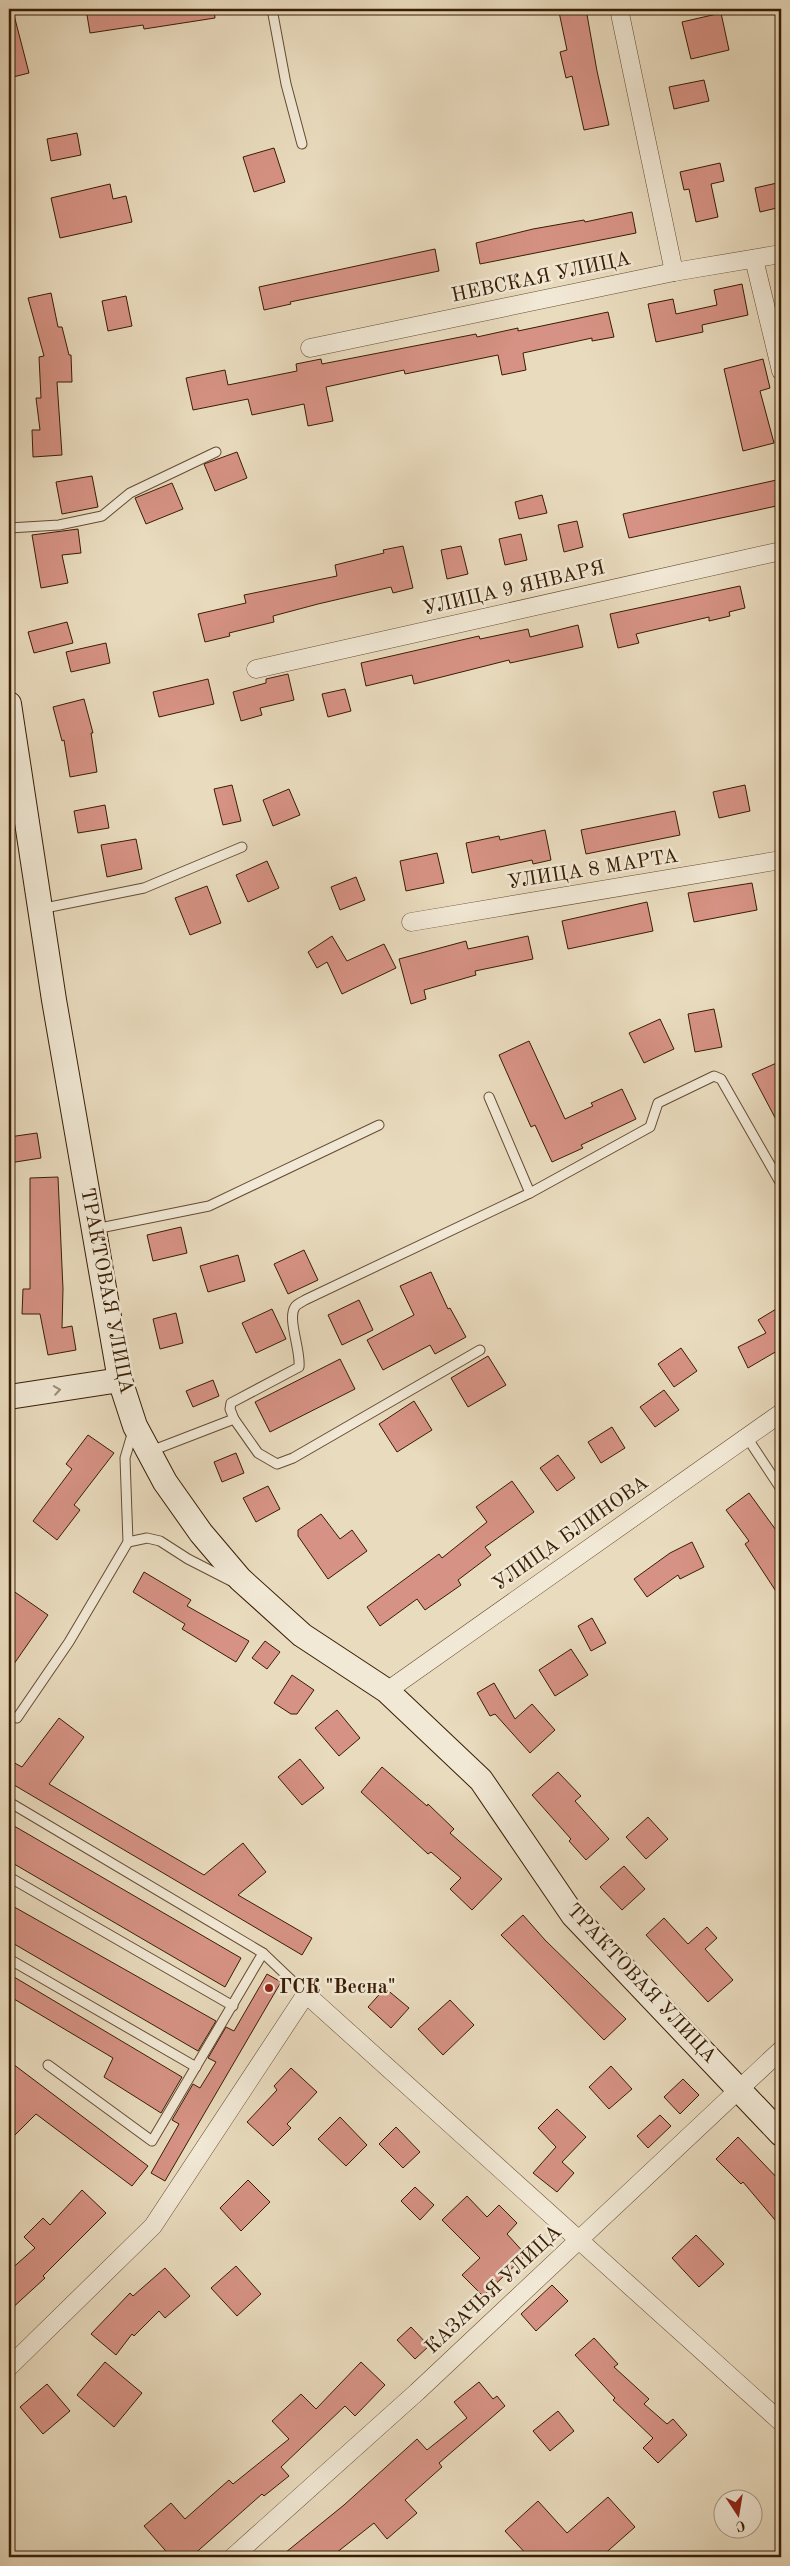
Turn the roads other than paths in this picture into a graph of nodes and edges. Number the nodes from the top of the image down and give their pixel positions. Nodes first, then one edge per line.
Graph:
1 (272, 9) edge
2 (619, 9) edge
3 (302, 144) dead end
4 (781, 254) edge
5 (754, 260) junction
6 (674, 272) junction
7 (310, 348) dead end
8 (781, 371) edge
9 (216, 452) dead end
10 (9, 528) edge
11 (781, 551) edge
12 (256, 669) dead end
13 (9, 704) edge
14 (242, 847) dead end
15 (781, 860) edge
16 (40, 909) junction
17 (411, 922) dead end
18 (488, 1097) dead end
19 (379, 1125) dead end
20 (781, 1184) edge
21 (530, 1193) junction
22 (94, 1229) junction
23 (480, 1350) dead end
24 (120, 1380) junction
25 (9, 1397) edge
26 (781, 1413) edge
27 (234, 1418) junction
28 (135, 1426) junction
29 (746, 1436) junction
30 (148, 1452) junction
31 (781, 1489) edge
32 (128, 1542) junction
33 (240, 1579) junction
34 (386, 1691) junction
35 (17, 1718) dead end
36 (9, 1802) edge
37 (9, 1877) edge
38 (263, 1954) junction
39 (9, 1959) edge
40 (306, 1994) junction
41 (233, 2006) junction
42 (781, 2050) edge
43 (48, 2065) dead end
44 (196, 2067) junction
45 (739, 2089) junction
46 (781, 2134) edge
47 (579, 2239) junction
48 (9, 2367) edge
49 (781, 2422) edge
50 (233, 2557) edge

1 - 3 lane
2 - 6 street
4 - 5 street, НЕВСКАЯ УЛИЦА
5 - 6 street, НЕВСКАЯ УЛИЦА
5 - 8 street
6 - 7 street, НЕВСКАЯ УЛИЦА
9 - 10 lane
11 - 12 street, УЛИЦА 9 ЯНВАРЯ
13 - 16 street, ТРАКТОВАЯ УЛИЦА
14 - 16 lane
15 - 17 street, УЛИЦА 8 МАРТА
16 - 22 street, ТРАКТОВАЯ УЛИЦА
18 - 21 lane
19 - 22 lane
20 - 21 lane
21 - 27 lane
22 - 24 street, ТРАКТОВАЯ УЛИЦА
23 - 27 lane
25 -> 24 street
24 - 28 street, ТРАКТОВАЯ УЛИЦА
26 - 29 street, УЛИЦА БЛИНОВА
27 - 30 lane
28 - 30 street, ТРАКТОВАЯ УЛИЦА
28 - 32 lane
29 - 31 lane
29 - 34 street, УЛИЦА БЛИНОВА
30 - 33 street, ТРАКТОВАЯ УЛИЦА
32 - 33 lane
32 - 35 lane
33 - 34 street, ТРАКТОВАЯ УЛИЦА
34 - 45 street, ТРАКТОВАЯ УЛИЦА
36 - 38 lane
37 - 41 lane
38 - 40 lane
38 - 41 lane
39 - 44 lane
40 - 47 street
40 - 48 street
41 - 44 lane
42 - 45 street, КАЗАЧЬЯ УЛИЦА
43 - 44 lane
45 - 46 street, ТРАКТОВАЯ УЛИЦА
45 - 47 street, КАЗАЧЬЯ УЛИЦА
47 - 49 street
47 - 50 street, КАЗАЧЬЯ УЛИЦА

